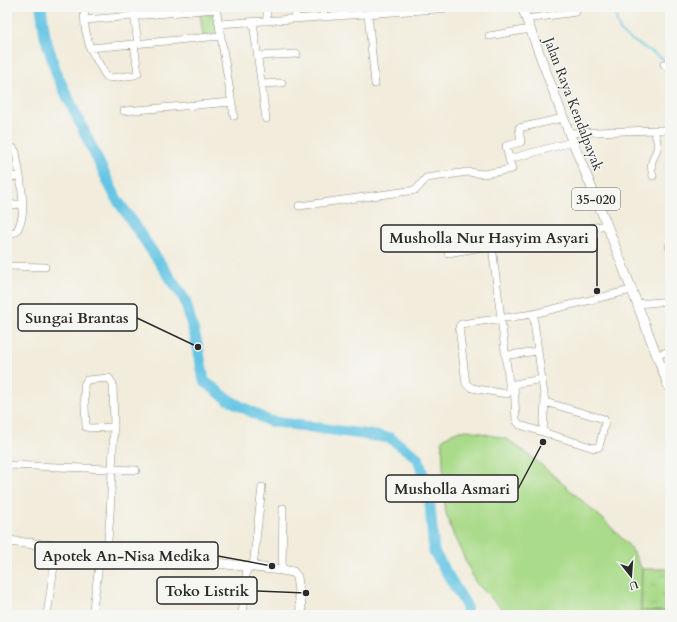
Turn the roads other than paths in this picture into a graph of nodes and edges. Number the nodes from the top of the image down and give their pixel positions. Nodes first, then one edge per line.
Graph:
1 (84, 7) edge
2 (132, 7) edge
3 (266, 7) edge
4 (295, 7) edge
5 (323, 7) edge
6 (342, 7) edge
7 (466, 7) edge
8 (522, 7) edge
9 (216, 8) edge
10 (425, 9) edge
11 (188, 10) edge
12 (390, 10) edge
13 (160, 11) edge
14 (576, 12) dead end
15 (368, 14) junction
16 (134, 16) junction
17 (343, 16) junction
18 (324, 17) junction
19 (296, 19) junction
20 (526, 19) junction
21 (85, 20) junction
22 (267, 21) junction
23 (253, 22) junction
24 (219, 24) junction
25 (530, 29) junction
26 (221, 36) junction
27 (489, 36) dead end
28 (136, 44) junction
29 (90, 48) junction
30 (297, 54) dead end
31 (258, 56) junction
32 (664, 64) dead end
33 (670, 69) edge
34 (282, 82) dead end
35 (261, 84) junction
36 (375, 84) dead end
37 (232, 102) junction
38 (124, 111) dead end
39 (234, 116) dead end
40 (564, 118) junction
41 (266, 119) dead end
42 (654, 130) junction
43 (670, 130) edge
44 (571, 137) junction
45 (7, 149) edge
46 (509, 159) junction
47 (20, 176) junction
48 (653, 176) dead end
49 (7, 177) edge
50 (23, 204) junction
51 (7, 205) edge
52 (299, 206) dead end
53 (606, 225) junction
54 (7, 234) edge
55 (670, 244) edge
56 (492, 246) junction
57 (670, 249) edge
58 (448, 253) dead end
59 (7, 266) edge
60 (45, 267) dead end
61 (632, 290) junction
62 (670, 301) edge
63 (637, 304) junction
64 (533, 314) junction
65 (501, 320) junction
66 (538, 351) junction
67 (670, 351) edge
68 (509, 355) dead end
69 (657, 355) junction
70 (668, 377) edge
71 (542, 379) junction
72 (670, 390) edge
73 (545, 402) junction
74 (114, 427) junction
75 (543, 432) junction
76 (7, 465) edge
77 (111, 469) junction
78 (136, 470) dead end
79 (262, 487) dead end
80 (283, 508) dead end
81 (7, 541) edge
82 (57, 546) junction
83 (104, 552) junction
84 (250, 567) junction
85 (282, 570) junction
86 (47, 615) edge
87 (92, 615) edge
88 (242, 615) edge
89 (302, 615) edge

1 - 21 street
2 - 16 street
3 - 22 street
4 - 19 street
5 - 18 street
6 - 17 street
7 - 10 street
8 - 20 main road, Jalan Raya Kendalpayak / 35-020
9 - 11 street
9 - 24 street
10 - 12 street
11 - 13 street
12 - 15 street
13 - 16 street
14 - 20 street
15 - 17 street
15 - 36 street
16 - 21 street
16 - 28 street
17 - 18 street
18 - 19 street
19 - 22 street
20 - 25 main road, Jalan Raya Kendalpayak / 35-020
21 - 29 street
22 - 23 street
23 - 24 street
23 - 31 street
24 - 26 street
25 - 27 street
25 - 40 main road, Jalan Raya Kendalpayak / 35-020
26 - 28 street
26 - 37 street
28 - 29 street
28 - 29 street
30 - 31 street
31 - 35 street
32 - 33 street
34 - 35 street
35 - 41 street
37 - 38 street
37 - 39 street
40 - 44 main road, Jalan Raya Kendalpayak / 35-020
40 - 46 street
42 - 43 street
42 - 44 street
42 - 48 street
44 - 46 street
44 - 53 main road, Jalan Raya Kendalpayak / 35-020
45 - 47 street
46 - 52 street
47 - 49 street
47 - 50 street
50 - 51 street
50 - 54 street
53 - 56 street
53 - 61 main road, Jalan Raya Kendalpayak / 35-020
55 - 57 street
56 - 58 street
56 - 65 street
59 - 60 street
61 - 63 main road, Jalan Raya Kendalpayak / 35-020
61 - 64 street
62 - 63 street
63 - 69 main road, Jalan Raya Kendalpayak / 35-020
64 - 65 street
64 - 66 street
65 - 65 street
66 - 68 street
66 - 71 street
67 - 69 street
69 - 70 main road, Jalan Raya Kendalpayak / 35-020
70 - 72 main road, Jalan Raya Kendalpayak / 35-020
71 - 73 street
71 - 75 street
73 - 75 street
73 - 75 street
74 - 74 street
74 - 77 street
76 - 77 street
77 - 78 street
77 - 83 street
79 - 84 street
80 - 85 street
81 - 82 main road
82 - 83 main road
82 - 86 street
83 - 84 main road
83 - 87 street
84 - 85 main road
84 - 88 street
85 - 89 main road

